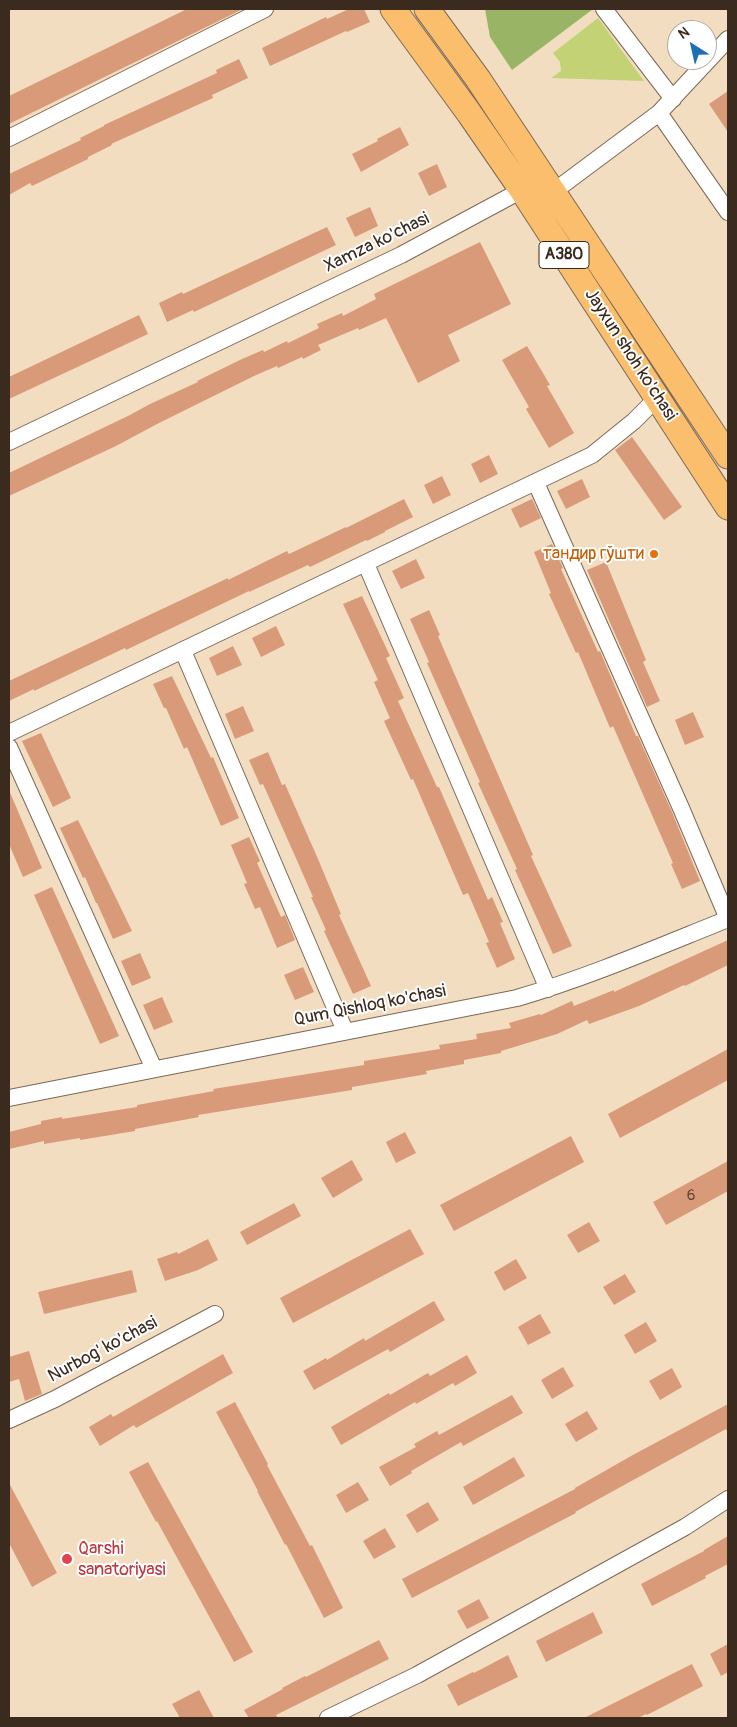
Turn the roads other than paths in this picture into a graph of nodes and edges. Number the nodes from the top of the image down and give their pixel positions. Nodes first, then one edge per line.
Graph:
1 (265, 9) edge
2 (393, 9) edge
3 (427, 9) edge
4 (604, 9) edge
5 (728, 39) edge
6 (673, 99) junction
7 (659, 113) junction
8 (9, 138) edge
9 (522, 190) junction
10 (553, 192) junction
11 (728, 212) edge
12 (658, 397) junction
13 (9, 442) edge
14 (728, 456) edge
15 (536, 483) junction
16 (728, 506) edge
17 (366, 564) junction
18 (183, 651) junction
19 (9, 733) edge
20 (9, 747) edge
21 (728, 919) edge
22 (548, 989) junction
23 (345, 1031) junction
24 (154, 1069) junction
25 (9, 1098) edge
26 (215, 1314) dead end
27 (9, 1420) edge
28 (728, 1499) edge
29 (328, 1718) edge

1 - 8 street
2 - 9 highway, Jayxun shoh ko'chasi / A380
3 - 10 highway, Jayxun shoh ko'chasi / A380
4 - 6 street
5 - 6 street
6 - 7 street
7 - 10 street
7 - 11 street
9 - 10 street
9 - 12 highway, Jayxun shoh ko'chasi / A380
9 - 13 street, Xamza ko'chasi
10 - 14 highway, Jayxun shoh ko'chasi / A380
12 - 15 street
12 - 16 highway, Jayxun shoh ko'chasi / A380
15 - 17 street
15 - 21 street
17 - 18 street
17 - 22 street
18 - 19 street
18 - 23 street
20 - 24 street
21 - 22 street, Qum Qishloq ko'chasi
22 - 23 street, Qum Qishloq ko'chasi
23 - 24 street, Qum Qishloq ko'chasi
24 - 25 street, Qum Qishloq ko'chasi
26 - 27 street, Nurbog' ko'chasi
28 - 29 street

